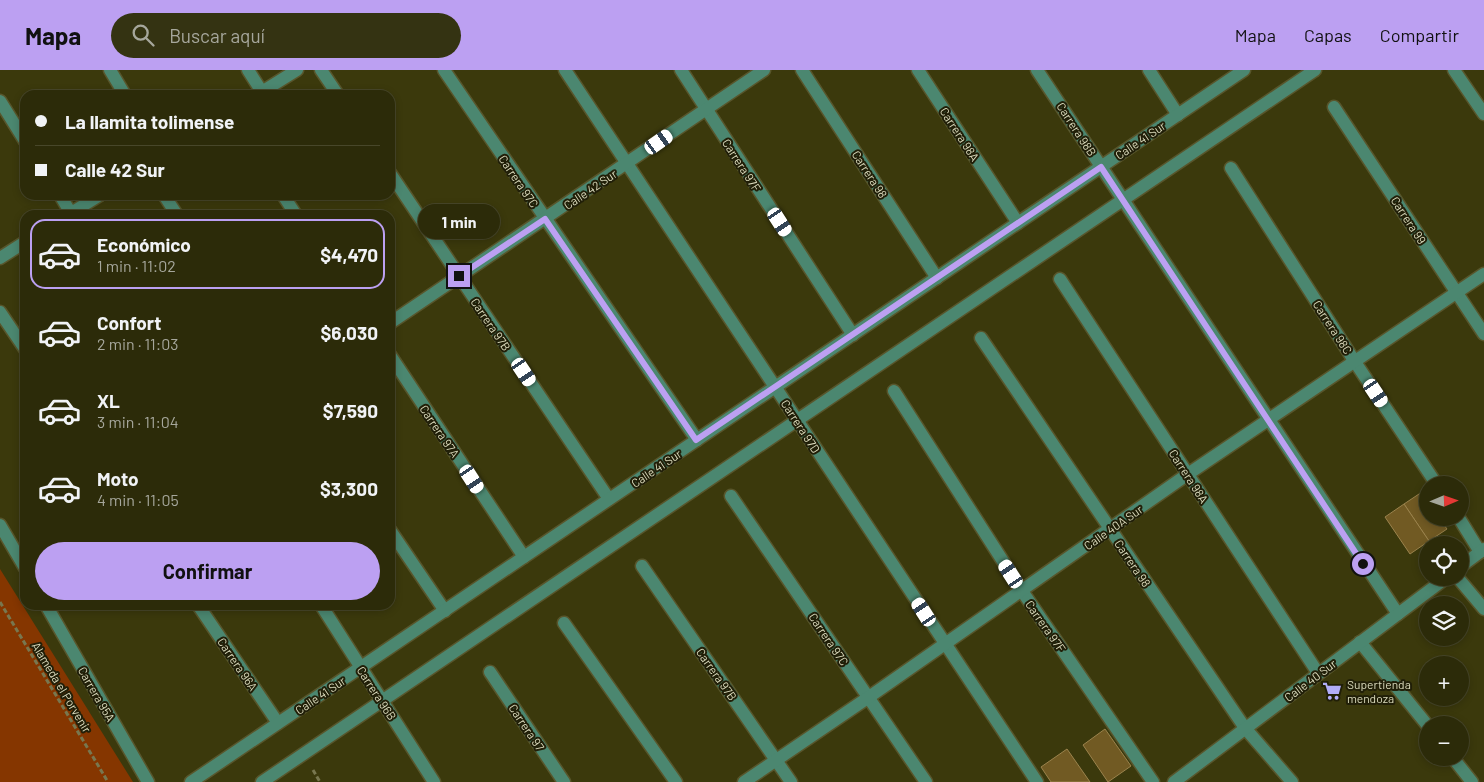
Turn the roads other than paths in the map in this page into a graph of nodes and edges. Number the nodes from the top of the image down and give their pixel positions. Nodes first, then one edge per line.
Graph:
1 (110, 70) edge
2 (248, 70) edge
3 (296, 70) edge
4 (321, 70) edge
5 (444, 70) edge
6 (564, 70) edge
7 (681, 70) edge
8 (764, 70) edge
9 (802, 70) edge
10 (918, 70) edge
11 (1037, 70) edge
12 (1149, 70) edge
13 (1244, 70) edge
14 (1315, 70) edge
15 (1454, 70) edge
16 (122, 90) edge
17 (258, 90) edge
18 (266, 90) edge
19 (335, 90) edge
20 (0, 102) edge
21 (1334, 106) dead end
22 (706, 109) junction
23 (1178, 114) junction
24 (1484, 114) edge
25 (20, 133) edge
26 (627, 164) junction
27 (1101, 167) junction
28 (1231, 168) dead end
29 (395, 180) edge
30 (92, 200) edge
31 (1123, 200) junction
32 (76, 210) edge
33 (545, 219) junction
34 (1018, 223) junction
35 (20, 245) edge
36 (0, 258) edge
37 (1484, 274) edge
38 (459, 276) junction
39 (937, 278) junction
40 (1060, 279) dead end
41 (1457, 293) junction
42 (0, 312) edge
43 (395, 320) edge
44 (1484, 334) edge
45 (852, 335) junction
46 (982, 338) dead end
47 (20, 342) edge
48 (1355, 362) junction
49 (395, 363) edge
50 (775, 387) junction
51 (894, 392) dead end
52 (797, 420) junction
53 (1268, 420) junction
54 (696, 440) junction
55 (1188, 474) junction
56 (1431, 476) edge
57 (731, 496) dead end
58 (610, 499) junction
59 (0, 525) edge
60 (1465, 526) edge
61 (1110, 529) junction
62 (395, 537) edge
63 (1482, 550) edge
64 (524, 557) junction
65 (20, 559) edge
66 (1469, 560) edge
67 (642, 566) dead end
68 (1435, 586) edge
69 (1465, 586) edge
70 (1022, 591) junction
71 (1484, 609) edge
72 (49, 610) edge
73 (201, 610) edge
74 (324, 610) edge
75 (445, 611) junction
76 (1398, 614) junction
77 (564, 623) dead end
78 (1360, 642) junction
79 (945, 644) junction
80 (361, 667) junction
81 (490, 672) dead end
82 (1318, 673) junction
83 (868, 698) junction
84 (382, 701) junction
85 (1420, 716) edge
86 (278, 723) junction
87 (1245, 728) junction
88 (776, 760) junction
89 (1459, 766) edge
90 (148, 782) edge
91 (191, 782) edge
92 (262, 782) edge
93 (434, 782) edge
94 (564, 782) edge
95 (676, 782) edge
96 (744, 782) edge
97 (791, 782) edge
98 (926, 782) edge
99 (1037, 782) edge
100 (1154, 782) edge
101 (1174, 782) edge
102 (1292, 782) edge
103 (1472, 782) edge

1 - 16 street
2 - 17 street
3 - 18 street
4 - 19 street
5 - 33 street, Carrera 97C
6 - 26 street, Carrera 97D
7 - 22 street, Carrera 97F
8 - 22 street, Calle 42 Sur
9 - 39 street, Carrera 98
10 - 34 street, Carrera 98A
11 - 27 street, Carrera 98B
12 - 23 street
13 - 23 street, Calle 41 Sur
14 - 31 street
15 - 24 street
20 - 25 street
21 - 41 street, Carrera 99
22 - 26 street, Calle 42 Sur
22 - 45 street, Carrera 97F
23 - 27 street, Calle 41 Sur
26 - 33 street, Calle 42 Sur
26 - 50 street, Carrera 97D
27 - 31 street, Carrera 98B
27 - 34 street, Calle 41 Sur
28 - 48 street, Carrera 98C
29 - 38 street, Carrera 97B
30 - 32 street
31 - 52 street
31 - 53 street, Carrera 98B
33 - 38 street, Calle 42 Sur
33 - 54 street, Carrera 97C
34 - 39 street, Calle 41 Sur
35 - 36 street
37 - 41 street, Calle 40A Sur
38 - 43 street, Calle 42 Sur
38 - 58 street, Carrera 97B
39 - 45 street, Calle 41 Sur
40 - 55 street, Carrera 98A
41 - 44 street, Carrera 99
41 - 48 street, Calle 40A Sur
42 - 47 street
45 - 50 street, Calle 41 Sur
46 - 61 street, Carrera 98
48 - 53 street, Calle 40A Sur
48 - 56 street, Carrera 98C
49 - 64 street, Carrera 97A
50 - 52 street, Carrera 97D
50 - 54 street, Calle 41 Sur
51 - 70 street, Carrera 97F
52 - 79 street, Carrera 97D
52 - 84 street
53 - 55 street, Calle 40A Sur
53 - 76 street, Carrera 98B
54 - 58 street, Calle 41 Sur
55 - 61 street, Calle 40A Sur
55 - 82 street, Carrera 98A
57 - 83 street, Carrera 97C
58 - 64 street, Calle 41 Sur
59 - 65 street
60 - 63 street
61 - 70 street, Calle 40A Sur
61 - 87 street, Carrera 98
62 - 75 street
63 - 66 street
64 - 75 street, Calle 41 Sur
67 - 88 street, Carrera 97B
68 - 76 street, Calle 40 Sur
69 - 71 street
70 - 79 street, Calle 40A Sur
70 - 100 street, Carrera 97F
72 - 90 street, Carrera 95A
73 - 86 street, Carrera 96A
74 - 80 street, Carrera 96B
75 - 80 street, Calle 41 Sur
76 - 78 street, Calle 40 Sur
77 - 95 street
78 - 82 street, Calle 40 Sur
78 - 85 street
79 - 83 street, Calle 40A Sur
79 - 99 street, Carrera 97D
80 - 84 street, Carrera 96B
80 - 86 street, Calle 41 Sur
81 - 94 street, Carrera 97
82 - 87 street, Calle 40 Sur
83 - 88 street, Calle 40A Sur
83 - 98 street, Carrera 97C
84 - 92 street
84 - 93 street, Carrera 96B
86 - 91 street, Calle 41 Sur
87 - 101 street, Calle 40 Sur
87 - 102 street, Carrera 98
88 - 96 street, Calle 40A Sur
88 - 97 street, Carrera 97B
89 - 103 street

